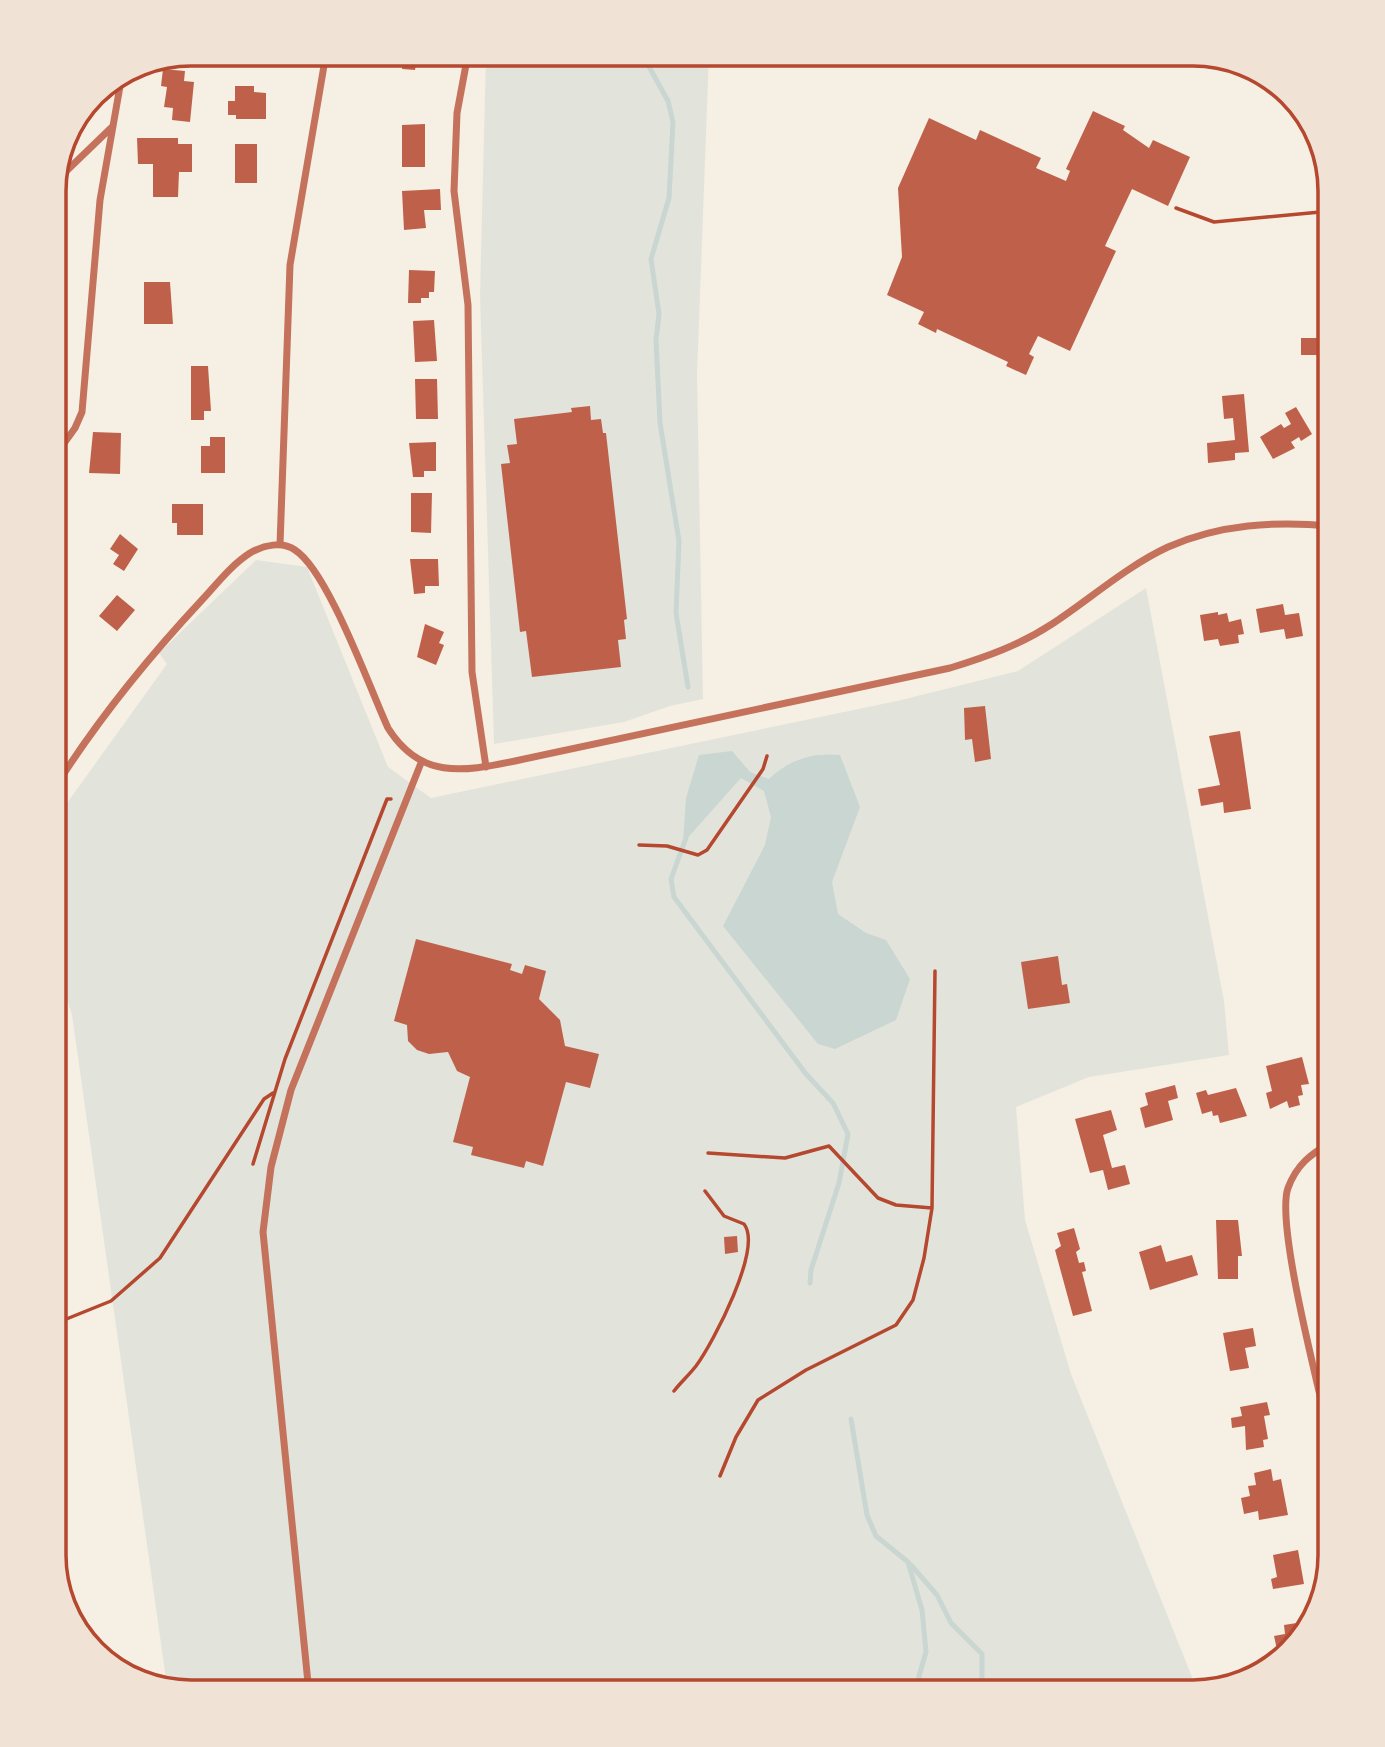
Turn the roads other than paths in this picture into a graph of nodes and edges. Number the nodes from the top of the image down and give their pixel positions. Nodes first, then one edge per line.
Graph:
1 (324, 67) edge
2 (466, 67) edge
3 (119, 90) edge
4 (113, 126) junction
5 (69, 168) edge
6 (67, 439) edge
7 (1319, 526) edge
8 (280, 545) junction
9 (422, 763) junction
10 (486, 767) junction
11 (67, 771) edge
12 (1319, 1149) edge
13 (1319, 1387) edge
14 (308, 1681) edge

1 - 8 street
2 - 10 street
3 - 4 street
4 - 5 street
4 - 6 street
7 - 10 street
8 - 9 street
8 - 11 street
9 - 10 street
9 - 14 street
12 - 13 street

